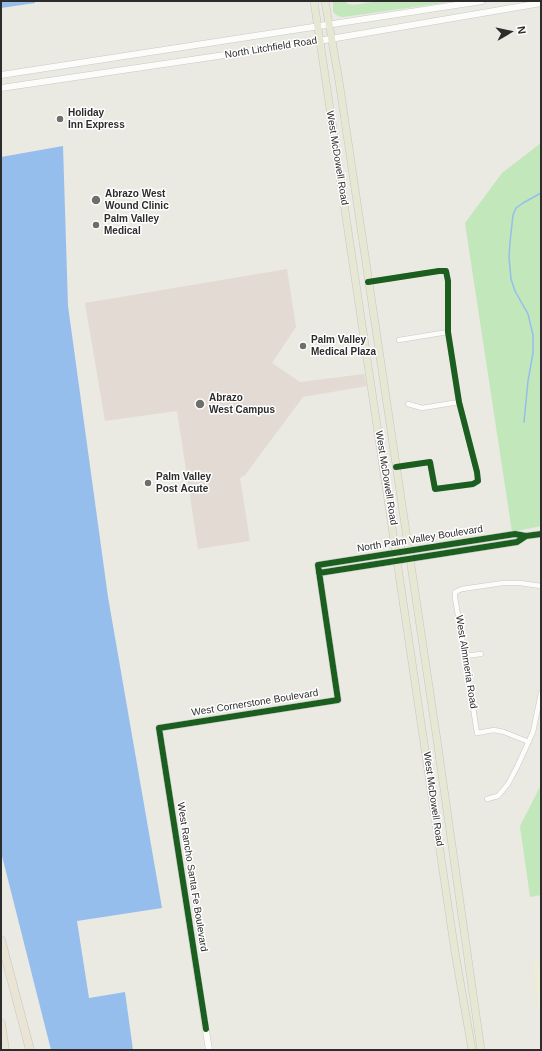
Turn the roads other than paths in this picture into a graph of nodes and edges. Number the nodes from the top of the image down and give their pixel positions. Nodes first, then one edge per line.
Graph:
1 (314, 1) edge
2 (325, 1) edge
3 (482, 1) edge
4 (541, 3) edge
5 (330, 25) junction
6 (318, 27) junction
7 (332, 38) junction
8 (320, 41) junction
9 (1, 76) edge
10 (1, 88) edge
11 (354, 182) junction
12 (341, 184) junction
13 (368, 282) junction
14 (448, 332) junction
15 (399, 340) dead end
16 (459, 402) junction
17 (408, 404) dead end
18 (396, 467) junction
19 (541, 534) edge
20 (526, 536) junction
21 (409, 550) junction
22 (397, 552) junction
23 (410, 558) junction
24 (398, 561) junction
25 (318, 565) joint
26 (319, 573) junction
27 (541, 586) edge
28 (482, 654) dead end
29 (466, 656) junction
30 (541, 693) edge
31 (159, 728) joint
32 (529, 742) junction
33 (487, 799) dead end
34 (448, 818) junction
35 (436, 820) junction
36 (1, 940) edge
37 (1, 1023) edge
38 (5, 1050) edge
39 (30, 1050) edge
40 (209, 1050) edge
41 (472, 1050) edge
42 (481, 1050) edge

1 - 6 main road, West McDowell Road
2 - 5 main road, West McDowell Road
3 - 5 street, North Litchfield Road
4 - 7 street, North Litchfield Road
5 - 6 street, North Litchfield Road
5 - 7 main road, West McDowell Road
6 - 8 main road, West McDowell Road
6 - 9 street, North Litchfield Road
7 - 8 street, North Litchfield Road
7 - 11 main road, West McDowell Road
8 - 10 street, North Litchfield Road
8 - 12 main road, West McDowell Road
11 - 12 main road
11 - 13 main road, West McDowell Road
12 - 22 main road, West McDowell Road
13 - 14 street
13 - 18 main road, West McDowell Road
14 - 15 street
14 - 16 street
16 - 17 street
16 - 18 street
18 - 21 main road, West McDowell Road
19 - 20 street, North Palm Valley Boulevard
20 - 21 street, North Palm Valley Boulevard
20 - 23 street, North Palm Valley Boulevard
21 - 22 street, North Palm Valley Boulevard
21 - 23 main road, West McDowell Road
22 - 24 main road, West McDowell Road
22 - 25 street, North Palm Valley Boulevard
23 - 24 street, North Palm Valley Boulevard
23 - 34 main road, West McDowell Road
24 - 26 street, North Palm Valley Boulevard
24 - 35 main road, West McDowell Road
25 - 26 street, West Cornerstone Boulevard
26 - 31 street, West Cornerstone Boulevard
27 - 29 street, West Almmeria Road
28 - 29 street
29 - 32 street, West Almmeria Road
30 - 32 street
31 - 40 street, West Rancho Santa Fe Boulevard
32 - 33 street
34 - 35 main road
34 - 42 main road, West McDowell Road
35 - 41 main road, West McDowell Road
36 - 39 highway
37 - 38 highway

